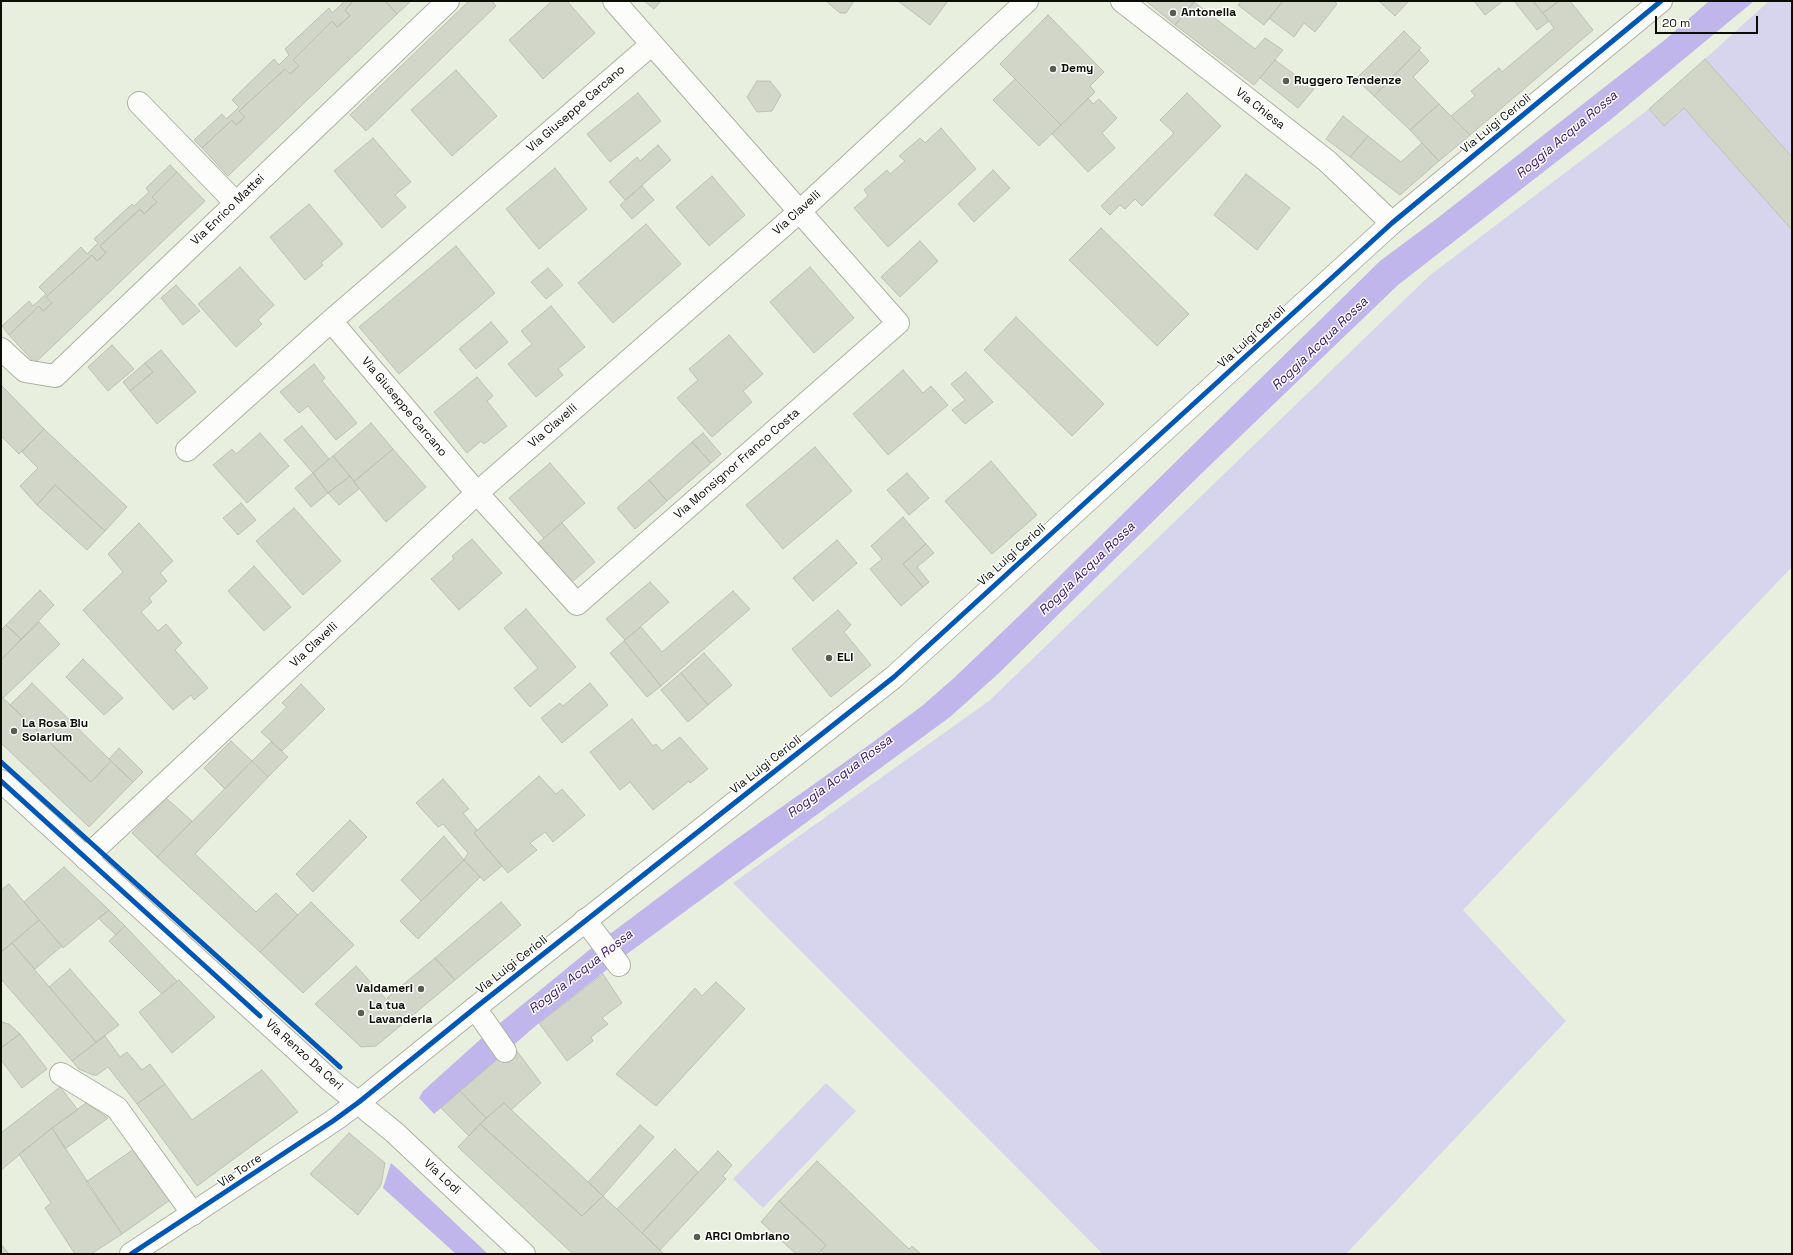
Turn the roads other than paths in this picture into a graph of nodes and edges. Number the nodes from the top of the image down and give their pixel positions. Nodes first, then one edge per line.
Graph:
1 (448, 1) edge
2 (614, 1) edge
3 (1027, 1) edge
4 (1122, 1) edge
5 (1661, 1) edge
6 (652, 44) junction
7 (139, 103) dead end
8 (236, 203) junction
9 (799, 212) junction
10 (1392, 222) junction
11 (331, 321) junction
12 (1, 349) edge
13 (187, 450) dead end
14 (477, 493) junction
15 (1, 781) edge
16 (86, 859) junction
17 (585, 920) junction
18 (619, 965) dead end
19 (475, 1008) junction
20 (505, 1051) dead end
21 (61, 1074) dead end
22 (359, 1102) junction
23 (193, 1214) junction
24 (131, 1254) edge
25 (524, 1254) edge

1 - 8 street, Via Enrico Mattei
2 - 6 street
3 - 9 street, Via Clavelli
4 - 10 street, Via Chiesa
5 - 10 street, Via Luigi Cerioli
6 - 9 street
6 - 11 street, Via Giuseppe Carcano
7 - 8 street
8 - 12 street, Via Enrico Mattei
9 - 14 street, Via Clavelli
9 - 14 street, Via Monsignor Franco Costa
10 - 17 street, Via Luigi Cerioli
11 - 13 street, Via Giuseppe Carcano
11 - 14 street, Via Giuseppe Carcano
14 - 16 street, Via Clavelli
15 - 16 street, Via Renzo Da Ceri
16 - 22 street, Via Renzo Da Ceri
17 - 18 street
17 - 19 street, Via Luigi Cerioli
19 - 20 street
19 - 22 street, Via Luigi Cerioli
21 - 23 street
22 - 23 street, Via Torre
22 - 25 street, Via Lodi
23 - 24 street, Via Torre

